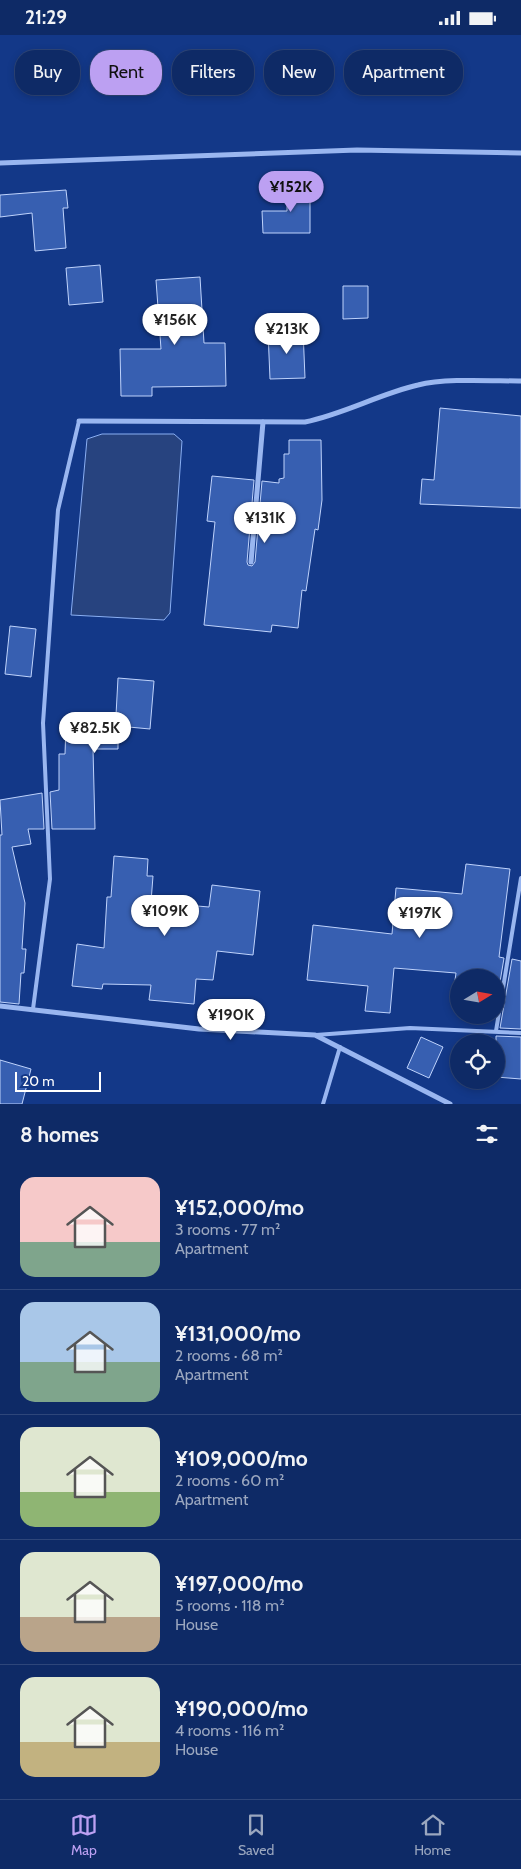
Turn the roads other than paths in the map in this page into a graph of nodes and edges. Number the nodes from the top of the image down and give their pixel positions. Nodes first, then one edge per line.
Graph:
1 (521, 153) edge
2 (0, 163) edge
3 (521, 381) edge
4 (79, 421) joint
5 (263, 422) junction
6 (251, 562) dead end
7 (521, 878) edge
8 (0, 1006) edge
9 (34, 1009) junction
10 (496, 1031) junction
11 (521, 1033) edge
12 (315, 1035) junction
13 (340, 1047) junction
14 (324, 1104) edge
15 (450, 1104) edge

1 - 2 street
3 - 5 street
4 - 5 street
4 - 9 lane
5 - 6 street
7 - 10 lane
8 - 9 street
9 - 12 street
10 - 11 lane
10 - 12 lane
12 - 13 street
13 - 14 lane
13 - 15 street

